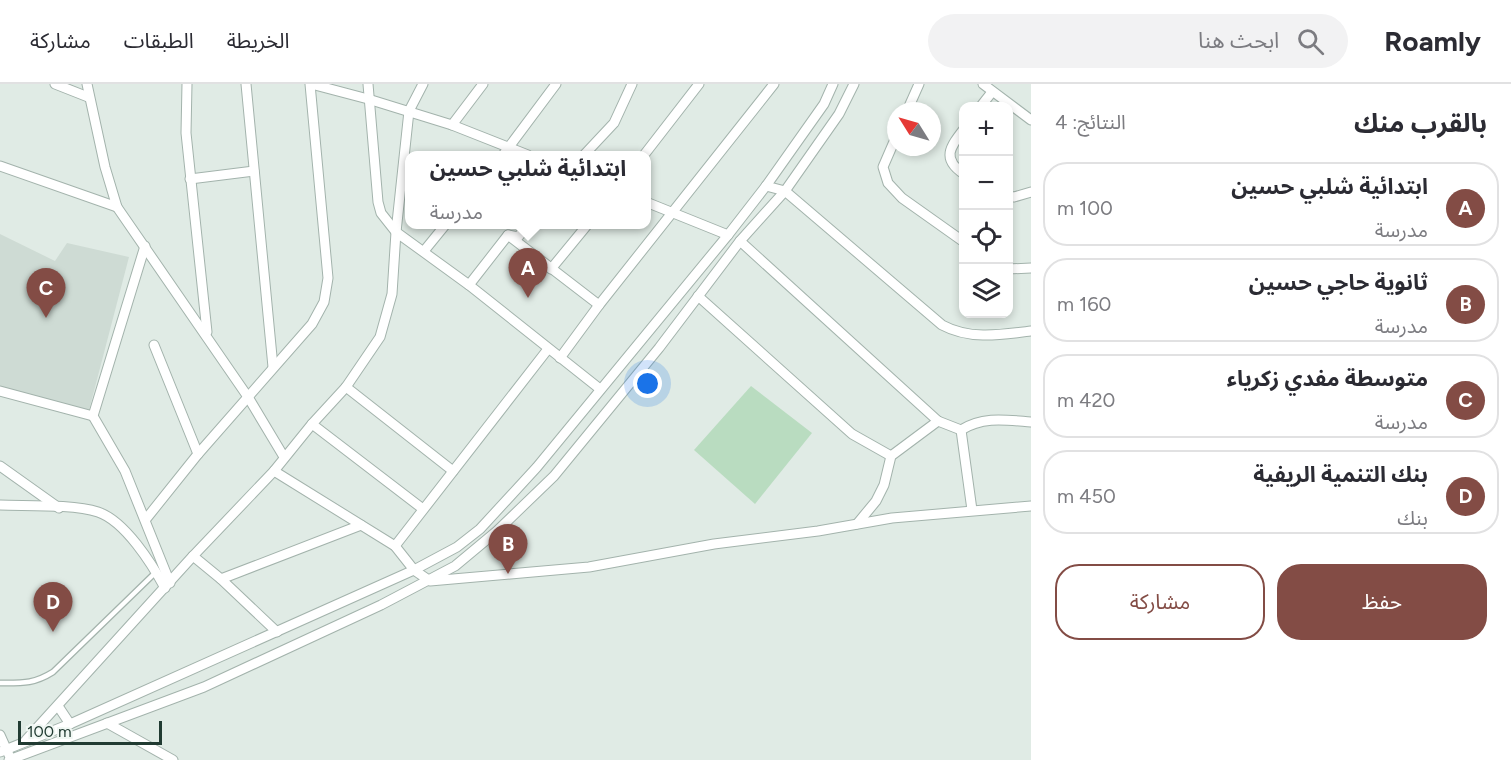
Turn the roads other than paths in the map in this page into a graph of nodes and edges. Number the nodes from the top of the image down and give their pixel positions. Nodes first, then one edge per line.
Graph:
1 (55, 84) edge
2 (87, 84) edge
3 (187, 84) edge
4 (246, 84) edge
5 (310, 84) edge
6 (368, 84) edge
7 (423, 84) edge
8 (483, 84) edge
9 (556, 84) edge
10 (699, 84) edge
11 (774, 84) edge
12 (833, 84) edge
13 (854, 84) edge
14 (919, 84) edge
15 (983, 84) edge
16 (626, 86) edge
17 (992, 92) junction
18 (88, 97) junction
19 (368, 99) junction
20 (912, 102) edge
21 (984, 102) edge
22 (410, 111) junction
23 (1031, 120) edge
24 (452, 125) junction
25 (959, 135) edge
26 (405, 151) edge
27 (504, 151) edge
28 (507, 151) edge
29 (589, 151) edge
30 (648, 151) edge
31 (405, 154) edge
32 (888, 156) edge
33 (0, 166) edge
34 (254, 171) junction
35 (959, 171) edge
36 (190, 179) junction
37 (766, 186) junction
38 (785, 191) junction
39 (1031, 192) edge
40 (1013, 197) edge
41 (651, 204) edge
42 (117, 207) junction
43 (671, 212) junction
44 (443, 229) edge
45 (525, 229) edge
46 (585, 229) edge
47 (396, 232) junction
48 (508, 235) junction
49 (728, 235) junction
50 (959, 239) edge
51 (740, 241) junction
52 (145, 246) junction
53 (424, 251) junction
54 (551, 268) junction
55 (1031, 268) edge
56 (1013, 269) edge
57 (469, 285) junction
58 (698, 296) junction
59 (599, 305) junction
60 (1031, 331) edge
61 (207, 335) junction
62 (154, 345) dead end
63 (548, 349) junction
64 (560, 358) junction
65 (273, 367) junction
66 (346, 387) junction
67 (600, 389) junction
68 (0, 391) edge
69 (248, 397) junction
70 (93, 416) junction
71 (938, 421) junction
72 (1031, 422) edge
73 (312, 424) junction
74 (961, 430) junction
75 (198, 454) junction
76 (891, 456) junction
77 (284, 457) junction
78 (0, 466) edge
79 (274, 471) junction
80 (453, 471) junction
81 (0, 505) edge
82 (1031, 506) edge
83 (59, 508) junction
84 (423, 509) junction
85 (972, 510) junction
86 (146, 519) junction
87 (857, 524) junction
88 (361, 525) junction
89 (395, 546) junction
90 (193, 556) junction
91 (414, 570) junction
92 (156, 572) junction
93 (221, 579) junction
94 (430, 581) junction
95 (168, 586) junction
96 (277, 632) junction
97 (0, 683) edge
98 (58, 706) junction
99 (107, 723) junction
100 (70, 724) junction
101 (0, 735) edge
102 (24, 742) junction
103 (27, 753) junction
104 (7, 756) edge
105 (173, 760) edge

1 - 18 street
2 - 18 street
3 - 36 street
4 - 34 street
5 - 19 street
5 - 65 street
6 - 19 street
7 - 22 street
8 - 24 street
9 - 28 street
10 - 30 street
11 - 43 street
12 - 37 street
13 - 38 street
14 - 20 street
15 - 17 street
16 - 29 street
17 - 21 street
17 - 23 street
18 - 42 street
19 - 22 street
19 - 47 street
22 - 24 street
22 - 26 street
24 - 27 street
25 - 35 street
31 - 47 street
32 - 50 street
33 - 42 street
34 - 36 street
34 - 65 street
36 - 61 street
37 - 38 street
37 - 49 street
38 - 51 street
38 - 60 street
39 - 40 street
41 - 43 street
42 - 52 street
43 - 49 street
43 - 59 street
44 - 53 street
45 - 48 street
46 - 54 street
47 - 53 street
47 - 66 street
48 - 54 street
48 - 57 street
49 - 67 street
51 - 58 street
51 - 71 street
52 - 61 street
52 - 70 street
53 - 57 street
54 - 59 street
55 - 56 street
57 - 63 street
58 - 76 street
58 - 94 street
59 - 64 street
61 - 69 street
62 - 75 street
63 - 64 street
63 - 80 street
64 - 67 street
65 - 69 street
66 - 73 street
66 - 80 street
67 - 91 street
68 - 70 street
69 - 75 street
69 - 77 street
70 - 86 street
71 - 74 street
71 - 76 street
72 - 74 street
73 - 77 street
73 - 84 street
74 - 85 street
75 - 86 street
76 - 87 street
77 - 79 street
78 - 83 street
79 - 88 street
79 - 90 street
80 - 84 street
81 - 83 street
82 - 85 street
83 - 92 street
84 - 89 street
85 - 87 street
86 - 95 street
87 - 94 street
88 - 89 street
88 - 93 street
89 - 91 street
90 - 93 street
90 - 95 street
91 - 94 street
91 - 96 street
92 - 95 street
92 - 97 lane
93 - 96 street
94 - 99 street
95 - 98 street
96 - 100 street
98 - 100 street
98 - 102 street
99 - 103 street
99 - 105 street
100 - 102 street
101 - 104 street
102 - 103 street
102 - 104 street
103 - 104 street

